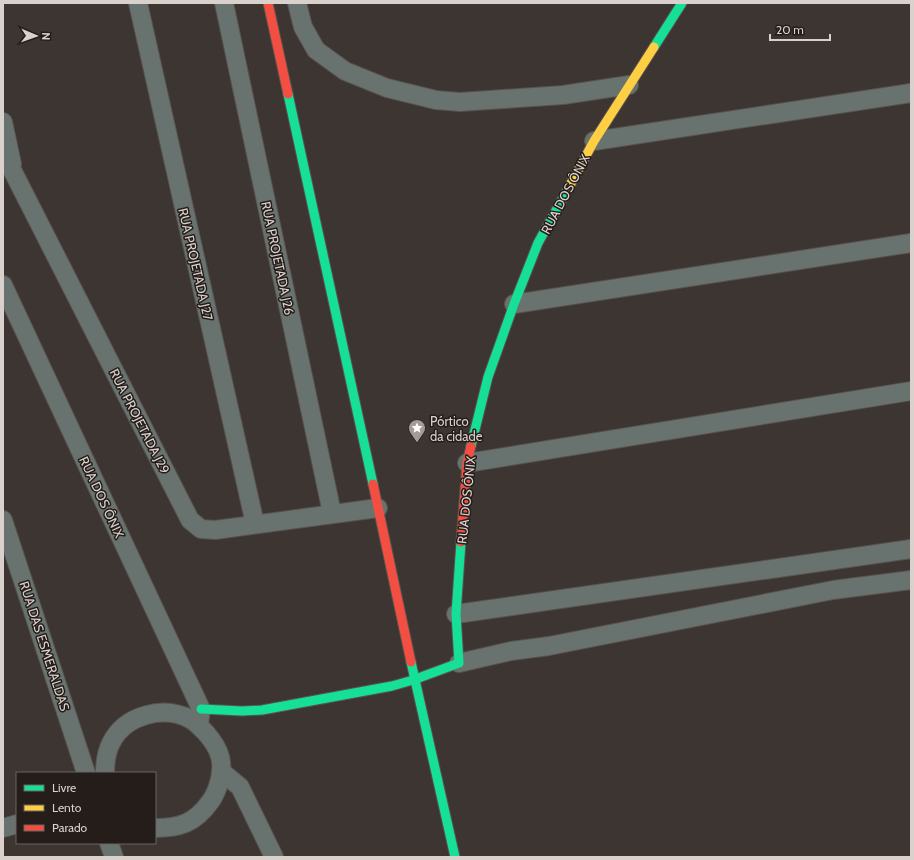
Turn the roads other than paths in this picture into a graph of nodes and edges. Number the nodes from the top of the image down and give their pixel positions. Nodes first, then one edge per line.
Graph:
1 (138, 3) edge
2 (224, 3) edge
3 (268, 3) edge
4 (297, 3) edge
5 (682, 3) edge
6 (629, 85) junction
7 (911, 93) edge
8 (3, 122) edge
9 (594, 141) junction
10 (3, 152) edge
11 (13, 171) junction
12 (911, 243) edge
13 (3, 285) edge
14 (514, 304) junction
15 (911, 391) edge
16 (467, 463) junction
17 (378, 508) junction
18 (332, 513) junction
19 (3, 520) edge
20 (255, 524) junction
21 (911, 549) edge
22 (911, 580) edge
23 (456, 614) junction
24 (459, 664) junction
25 (413, 680) junction
26 (200, 717) junction
27 (86, 772) edge
28 (105, 772) edge
29 (222, 772) junction
30 (16, 824) edge
31 (3, 828) edge
32 (156, 828) edge
33 (109, 844) edge
34 (114, 857) edge
35 (274, 857) edge
36 (455, 857) edge

1 - 20 street, RUA PROJETADA J27
2 - 18 street, RUA PROJETADA J26
3 - 17 street
4 - 6 street
5 - 6 street, RUA DOS ÔNIX
6 - 9 street, RUA DOS ÔNIX
7 - 9 street
8 - 11 street
9 - 14 street, RUA DOS ÔNIX
10 - 11 street, RUA PROJETADA J29
11 - 20 street, RUA PROJETADA J29
12 - 14 street
13 - 26 street, RUA DOS ÔNIX
14 - 16 street, RUA DOS ÔNIX
15 - 16 street
16 - 23 street, RUA DOS ÔNIX
17 - 18 street, RUA PROJETADA J29
17 - 25 street
18 - 20 street, RUA PROJETADA J29
19 - 27 street, RUA DAS ESMERALDAS
21 - 23 street
22 - 24 street
23 - 24 street, RUA DOS ÔNIX
24 - 25 street
25 - 26 street
25 - 36 street
26 - 28 street
26 - 29 street
29 - 32 street
29 - 35 street
30 - 31 street
33 - 34 street

